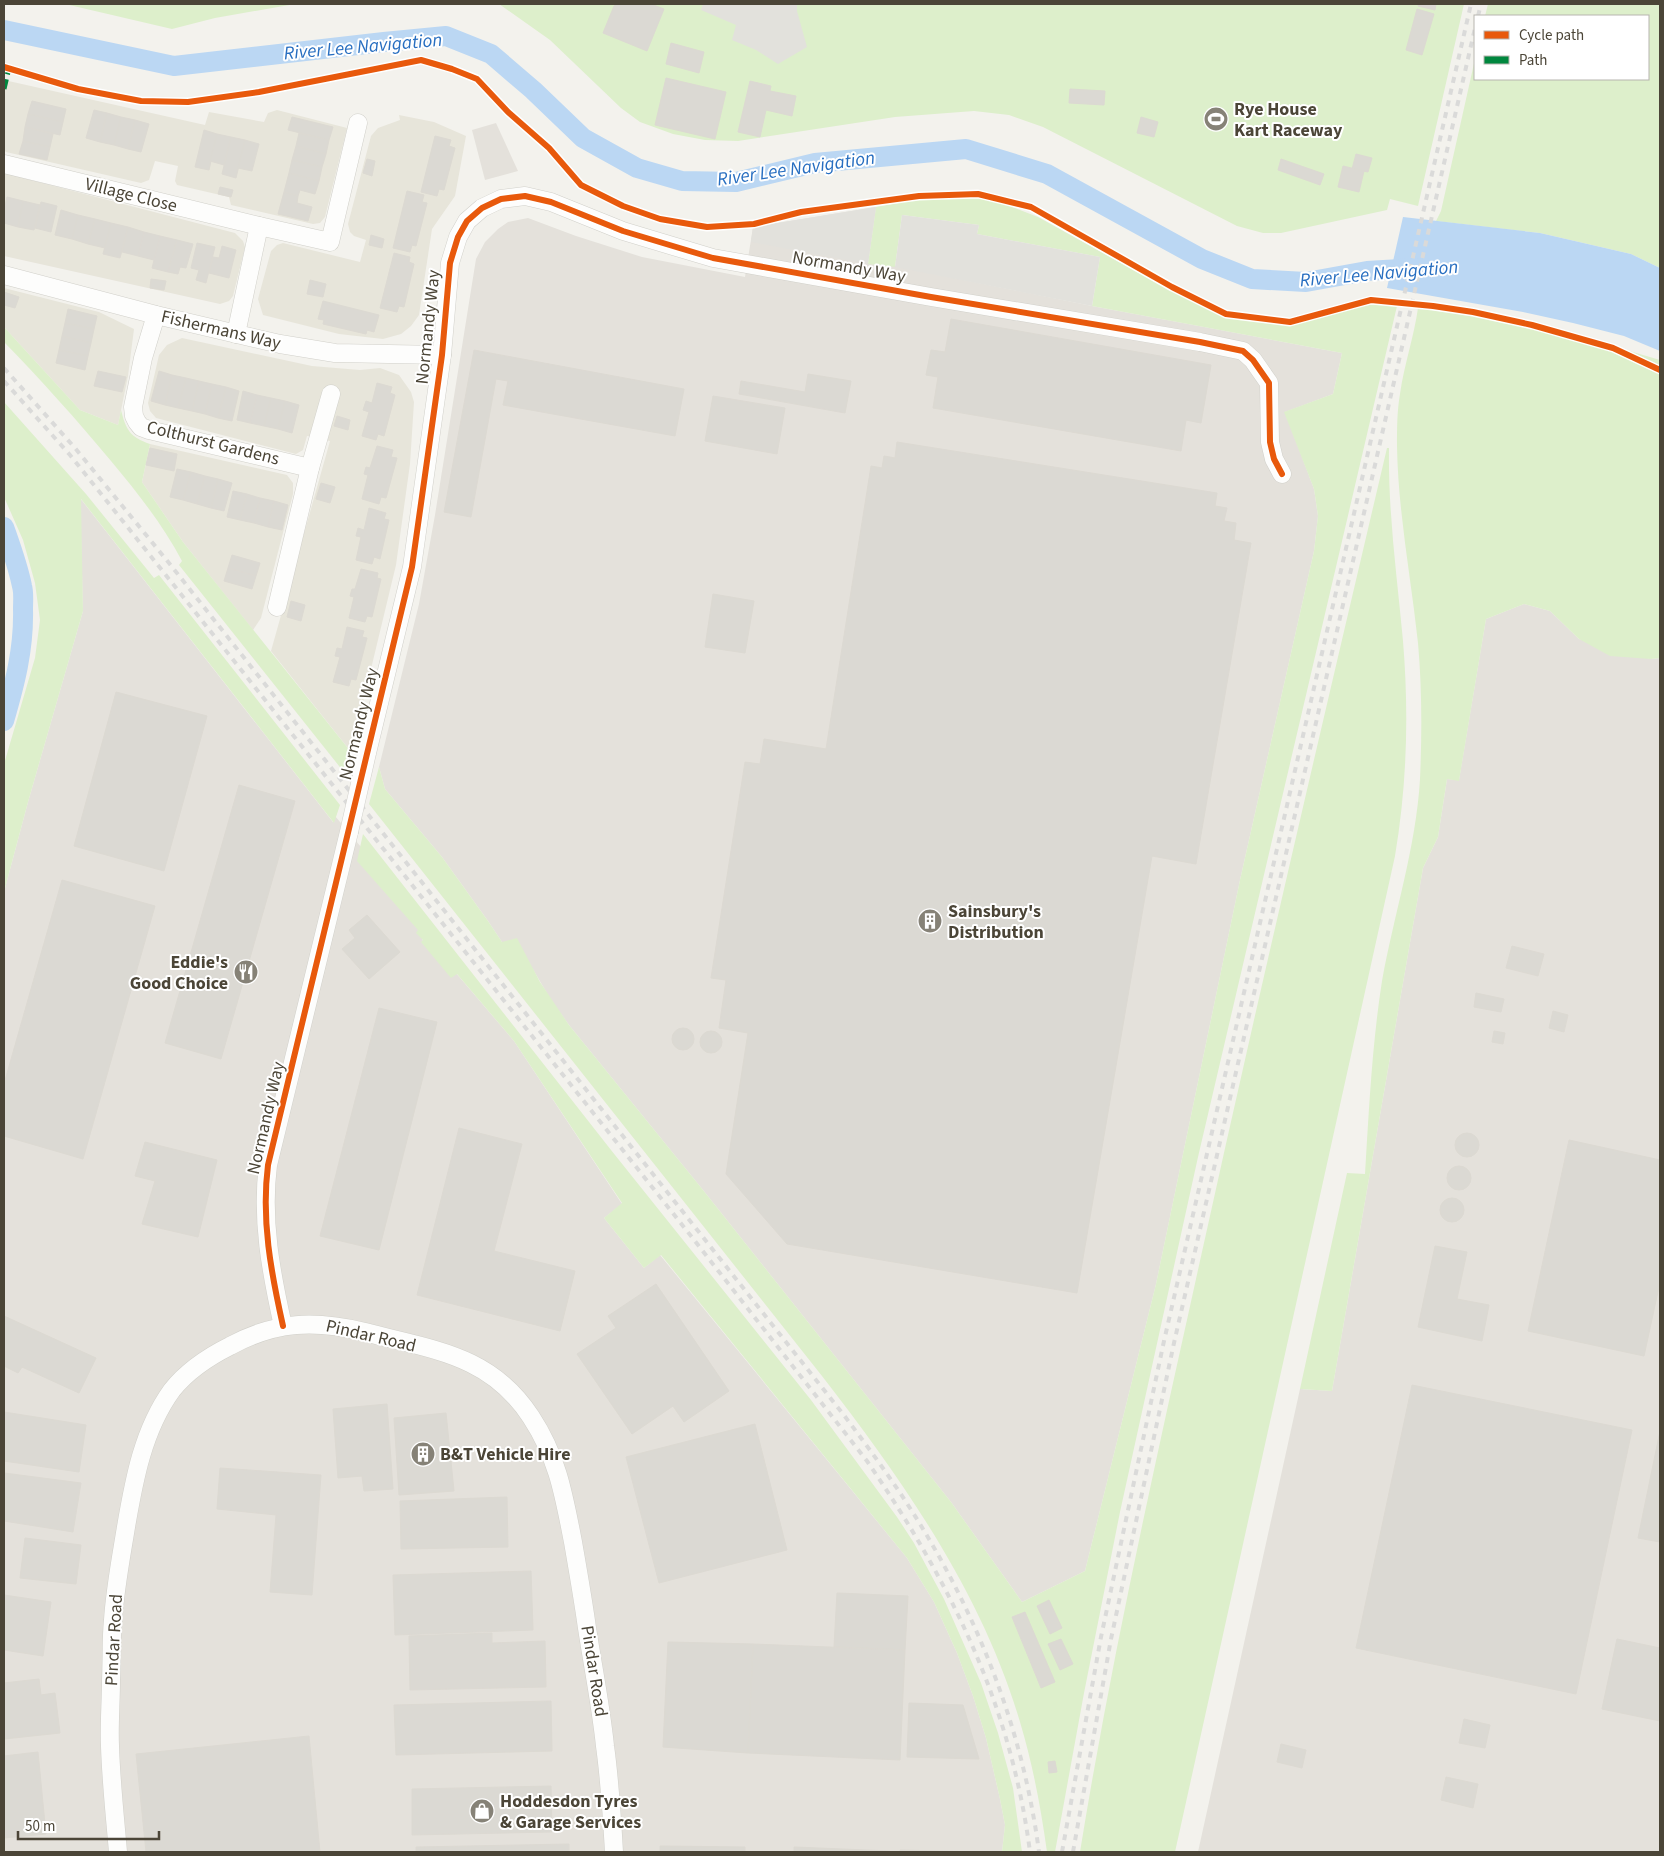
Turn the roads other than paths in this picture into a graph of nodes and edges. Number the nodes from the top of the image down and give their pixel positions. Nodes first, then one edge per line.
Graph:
1 (358, 123) dead end
2 (4, 164) edge
3 (259, 226) junction
4 (4, 275) edge
5 (156, 315) junction
6 (236, 334) junction
7 (442, 355) junction
8 (331, 394) dead end
9 (310, 468) junction
10 (1282, 474) dead end
11 (277, 607) dead end
12 (283, 1326) junction
13 (118, 1852) edge
14 (614, 1852) edge

1 - 3 street, Village Close
2 - 3 street, Village Close
3 - 6 street
4 - 5 street, Fishermans Way
5 - 6 street, Fishermans Way
5 - 9 street, Colthurst Gardens
6 - 7 street, Fishermans Way
7 - 10 street, Normandy Way
7 - 12 street, Normandy Way, bridge
8 - 9 street
9 - 11 street
12 - 13 street, Pindar Road
12 - 14 street, Pindar Road

